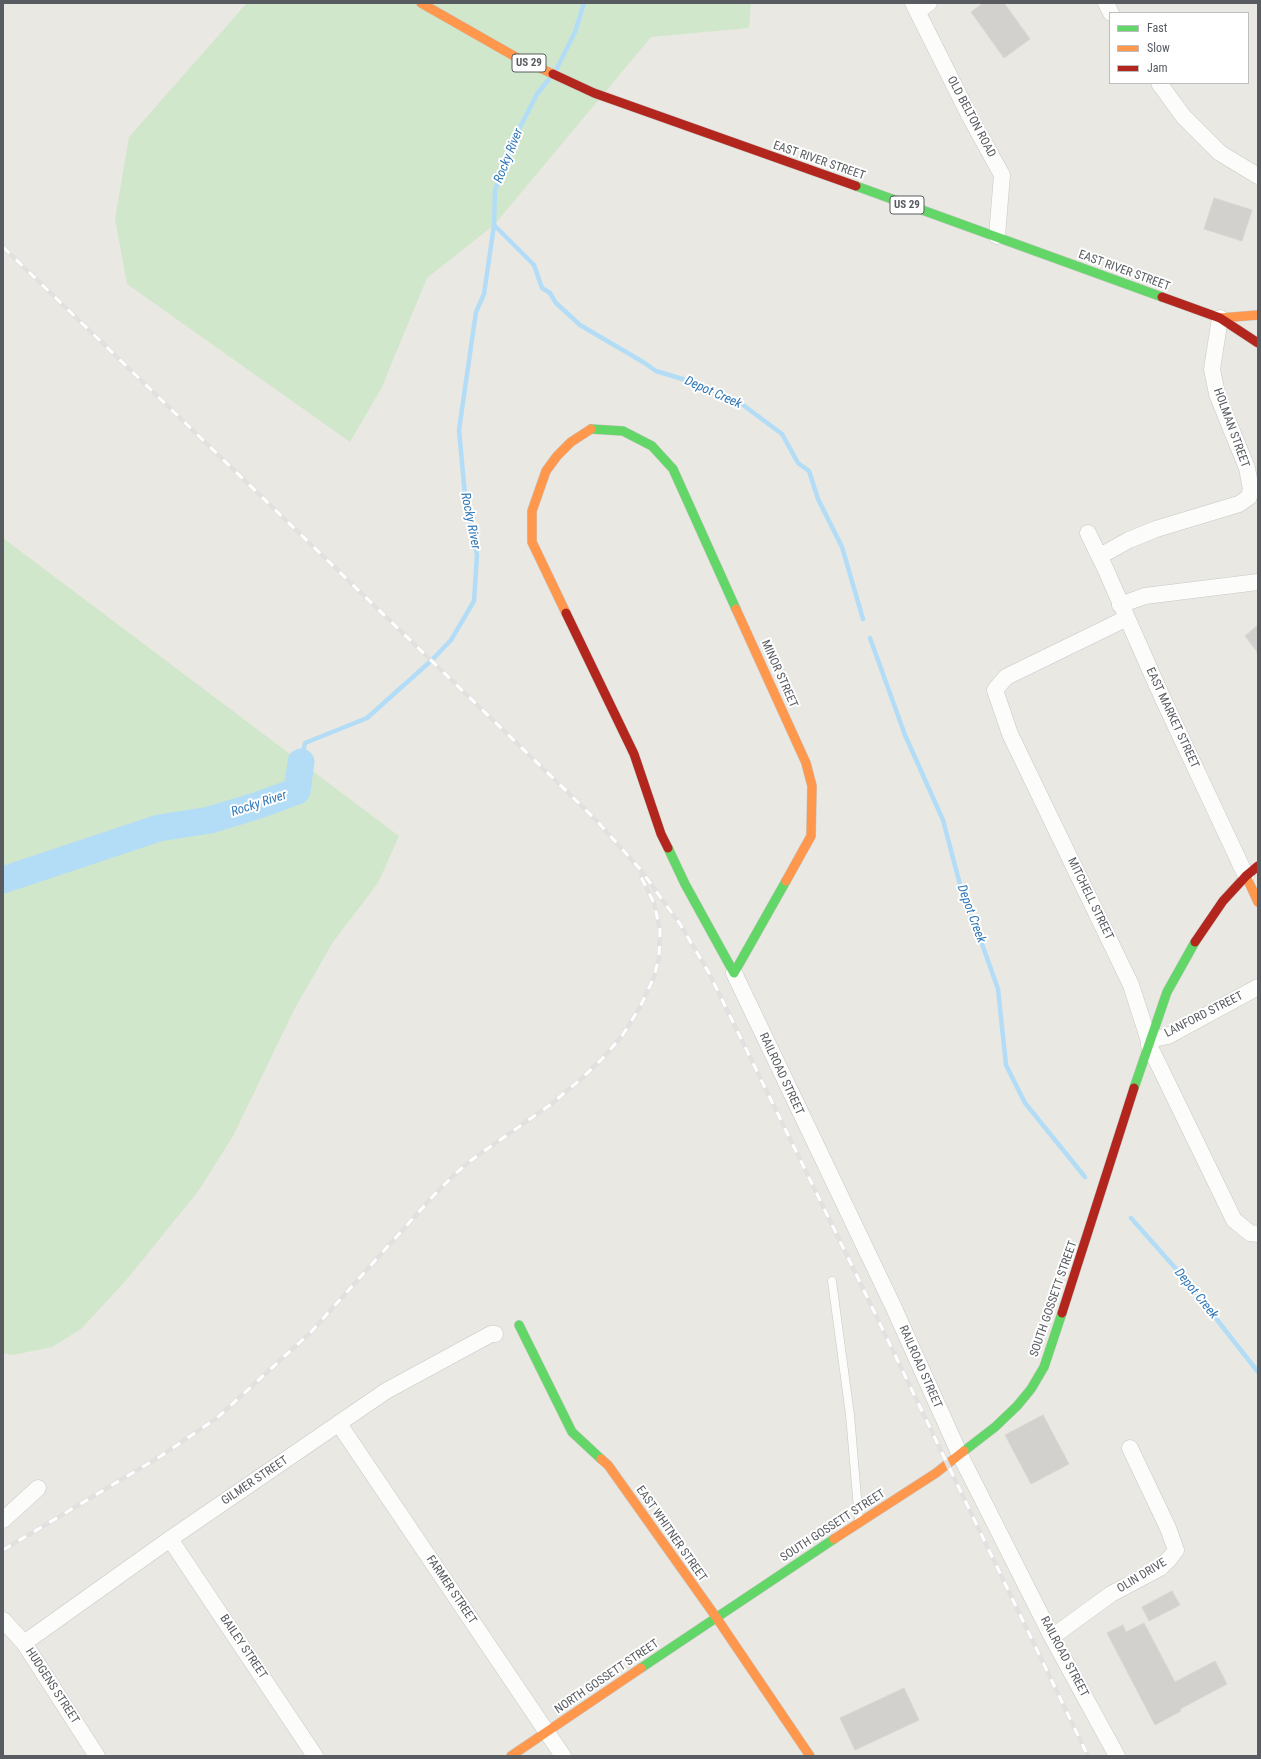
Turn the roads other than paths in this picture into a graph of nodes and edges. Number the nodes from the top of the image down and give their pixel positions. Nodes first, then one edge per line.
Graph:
1 (421, 3) edge
2 (1106, 3) edge
3 (920, 6) edge
4 (1110, 12) edge
5 (1160, 84) edge
6 (1258, 176) edge
7 (996, 236) junction
8 (1258, 315) edge
9 (1220, 318) junction
10 (1258, 343) edge
11 (1088, 533) dead end
12 (1100, 556) junction
13 (1258, 582) edge
14 (1123, 611) junction
15 (1252, 871) edge
16 (1258, 902) edge
17 (734, 973) junction
18 (1258, 987) edge
19 (1149, 1041) junction
20 (1258, 1234) edge
21 (832, 1281) dead end
22 (518, 1325) dead end
23 (495, 1334) dead end
24 (339, 1424) junction
25 (1130, 1448) dead end
26 (960, 1455) junction
27 (38, 1488) dead end
28 (3, 1520) edge
29 (859, 1524) junction
30 (170, 1539) junction
31 (716, 1617) junction
32 (3, 1620) edge
33 (1052, 1636) junction
34 (24, 1643) junction
35 (547, 1732) junction
36 (97, 1756) edge
37 (315, 1756) edge
38 (511, 1756) edge
39 (563, 1756) edge
40 (810, 1756) edge
41 (1117, 1756) edge

1 - 7 main road, EAST RIVER STREET / US 29
2 - 4 street
3 - 7 street, OLD BELTON ROAD
5 - 6 street
7 - 9 main road, EAST RIVER STREET / US 29
8 - 9 main road, EAST RIVER STREET / US 29
9 - 10 main road, EAST RIVER STREET / US 29
9 - 12 street, HOLMAN STREET
11 - 12 street, EAST MARKET STREET
12 - 14 street, EAST MARKET STREET
13 - 14 street
14 - 15 street, EAST MARKET STREET
14 - 19 street, MITCHELL STREET
15 - 16 main road, EAST MARKET STREET
15 - 19 main road, SOUTH GOSSETT STREET
17 - 17 main road, MINOR STREET
17 - 26 street, RAILROAD STREET
18 - 19 street, LANFORD STREET
19 - 20 street, MITCHELL STREET
19 - 26 main road, SOUTH GOSSETT STREET
21 - 29 lane
22 - 31 main road, EAST WHITNER STREET
23 - 24 street, GILMER STREET
24 - 30 street, GILMER STREET
24 - 35 street, FARMER STREET
25 - 33 street, OLIN DRIVE
26 - 29 main road, SOUTH GOSSETT STREET
26 - 33 street, RAILROAD STREET
27 - 28 street
29 - 31 main road, SOUTH GOSSETT STREET
30 - 34 street, GILMER STREET
30 - 37 street, BAILEY STREET
31 - 35 main road, NORTH GOSSETT STREET
31 - 40 main road, EAST WHITNER STREET
32 - 34 street, HUDGENS STREET
33 - 41 street, RAILROAD STREET
34 - 36 street, HUDGENS STREET
35 - 38 main road, NORTH GOSSETT STREET
35 - 39 street, FARMER STREET

